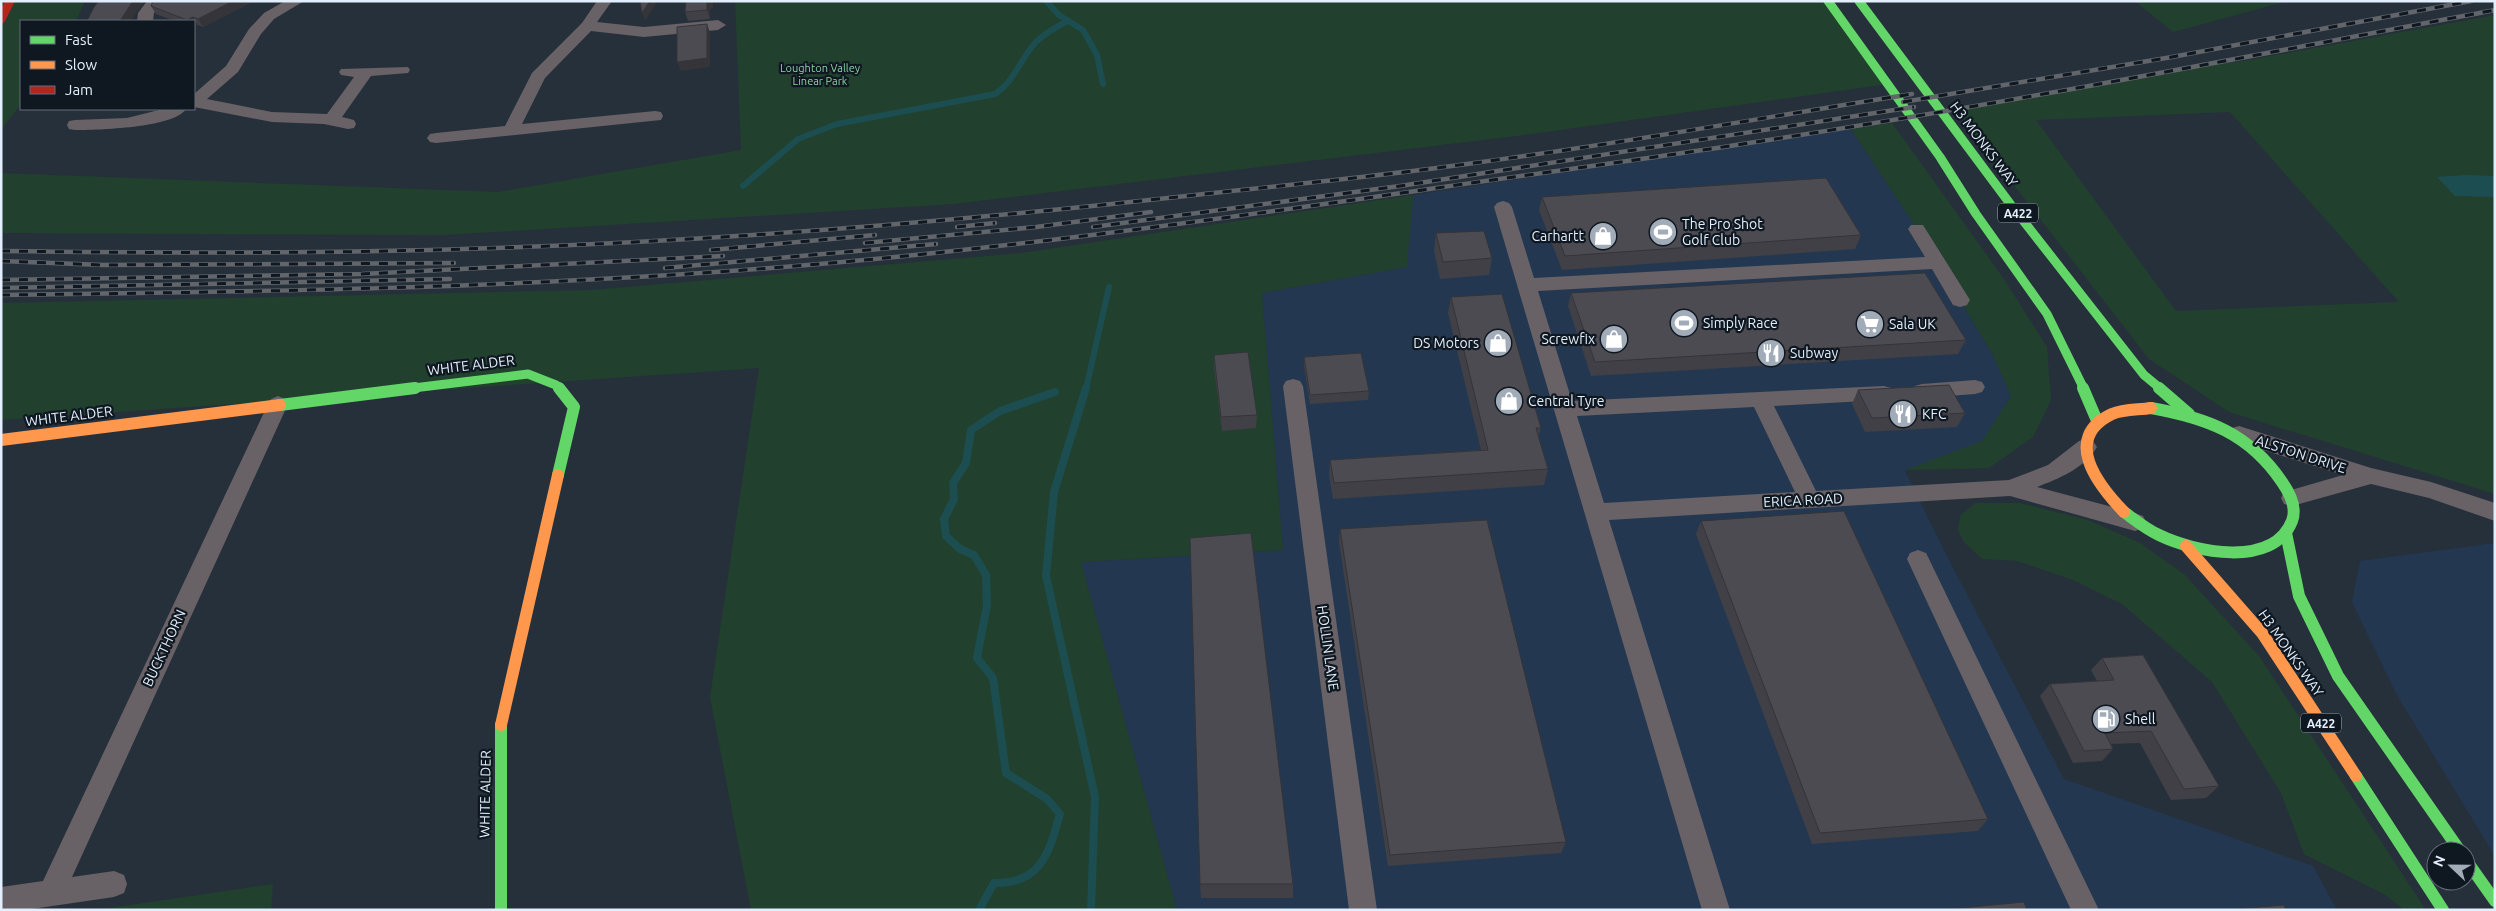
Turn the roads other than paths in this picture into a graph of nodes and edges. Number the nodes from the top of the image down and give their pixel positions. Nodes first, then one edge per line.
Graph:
1 (10, 1) edge
2 (155, 1) edge
3 (297, 1) edge
4 (605, 1) edge
5 (1828, 1) edge
6 (1859, 1) edge
7 (1, 19) edge
8 (145, 20) edge
9 (587, 26) junction
10 (720, 42) dead end
11 (402, 70) dead end
12 (366, 71) junction
13 (346, 72) dead end
14 (195, 102) edge
15 (175, 110) edge
16 (655, 116) dead end
17 (75, 126) dead end
18 (511, 130) junction
19 (436, 138) dead end
20 (1502, 207) dead end
21 (1917, 229) dead end
22 (1937, 263) junction
23 (1526, 285) junction
24 (1960, 300) dead end
25 (1293, 386) dead end
26 (1975, 387) dead end
27 (1761, 400) junction
28 (278, 404) junction
29 (1563, 409) junction
30 (2189, 414) junction
31 (2098, 423) junction
32 (2232, 432) junction
33 (1, 440) edge
34 (2086, 447) junction
35 (2371, 476) junction
36 (2010, 488) junction
37 (2292, 498) junction
38 (1810, 500) junction
39 (1595, 512) junction
40 (2495, 512) edge
41 (2135, 522) junction
42 (2286, 533) junction
43 (2186, 546) junction
44 (1918, 559) dead end
45 (2453, 841) edge
46 (2476, 874) edge
47 (114, 884) dead end
48 (51, 893) junction
49 (1, 900) edge
50 (2495, 901) edge
51 (501, 910) edge
52 (1363, 910) edge
53 (1716, 910) edge
54 (2085, 910) edge
55 (2443, 910) edge

1 - 7 main road
2 - 8 street
3 - 14 street
4 - 9 street
5 - 31 main road, A422
6 - 30 main road, H3 MONKS WAY / A422
9 - 10 street
9 - 18 street
11 - 12 street
12 - 13 street
12 - 14 street
15 - 17 street
16 - 18 street
18 - 19 street
20 - 23 street
21 - 22 street
22 - 23 street
22 - 24 street
23 - 29 street
25 - 52 street, HOLLIN LANE
26 - 27 street
27 - 29 street
27 - 38 street
28 - 33 main road, WHITE ALDER
28 - 48 street, BUCKTHORN
28 - 51 main road, WHITE ALDER
29 - 39 street
30 - 31 main road
30 - 32 main road
31 - 34 main road
32 - 35 street, ALSTON DRIVE
32 - 37 main road
34 - 36 street, ERICA ROAD
34 - 41 main road
35 - 37 street, ALSTON DRIVE
35 - 40 street, ALSTON DRIVE
36 - 38 street, ERICA ROAD
36 - 41 street, ERICA ROAD
37 - 42 main road
38 - 39 street, ERICA ROAD
39 - 53 street
41 - 43 main road
42 - 43 main road
42 - 45 main road, H3 MONKS WAY / A422
43 - 55 main road, H3 MONKS WAY / A422
44 - 54 street
46 - 50 main road
47 - 48 street
48 - 49 street

